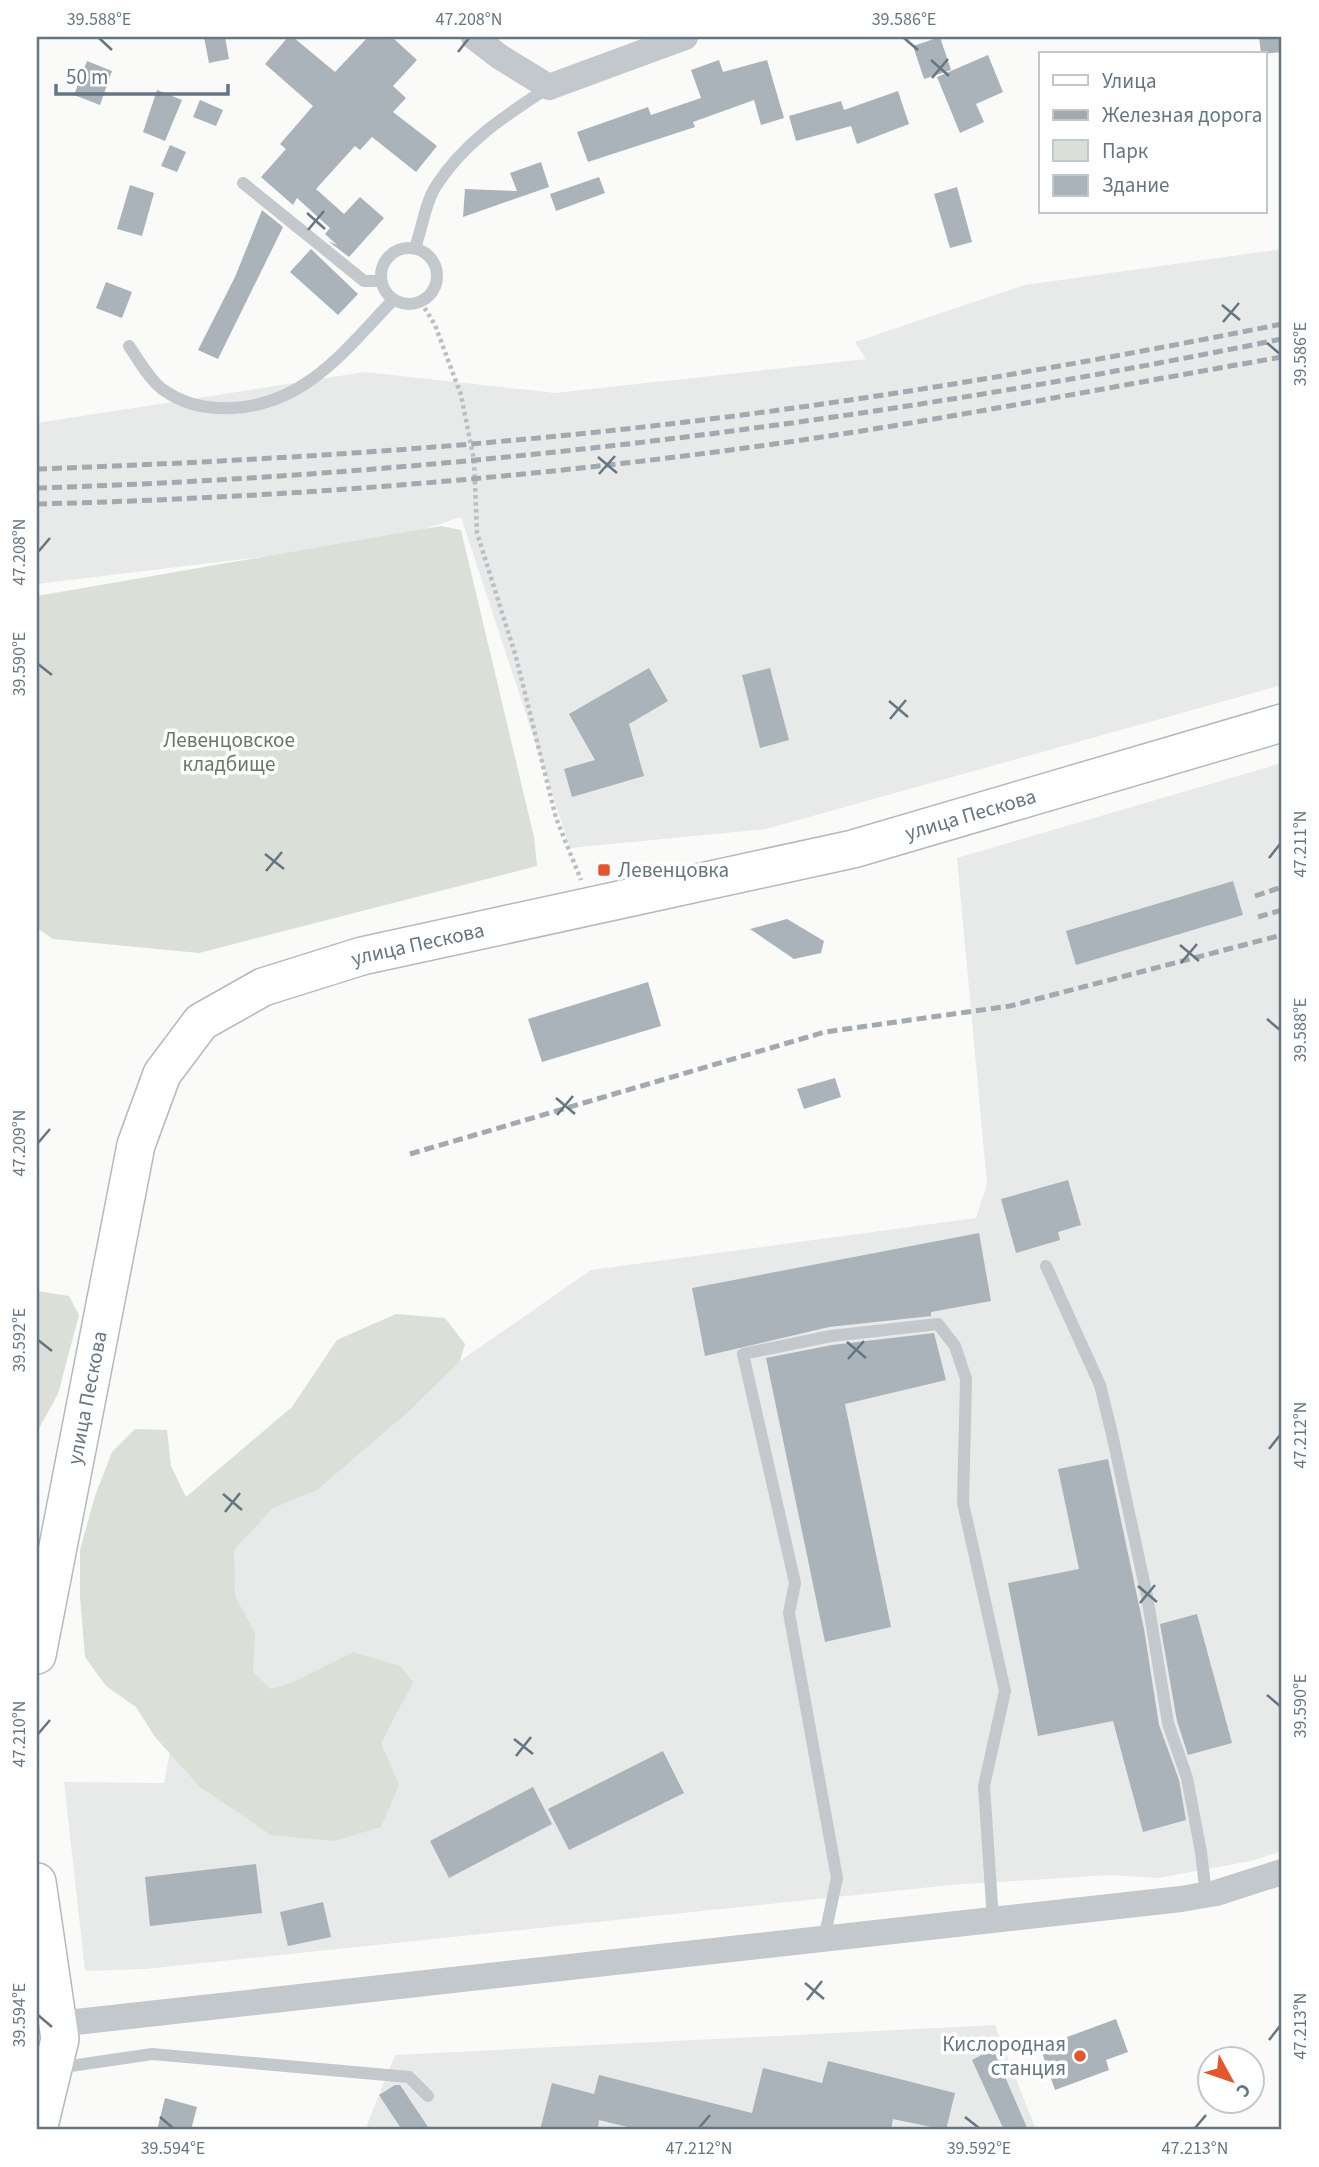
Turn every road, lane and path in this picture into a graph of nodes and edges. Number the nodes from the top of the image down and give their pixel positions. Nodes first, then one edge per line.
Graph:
1 (474, 37) edge
2 (685, 37) edge
3 (549, 87) junction
4 (243, 183) dead end
5 (415, 248) junction
6 (381, 281) junction
7 (393, 300) junction
8 (421, 302) junction
9 (128, 346) dead end
10 (1282, 723) edge
11 (592, 906) junction
12 (1046, 1266) dead end
13 (37, 1655) edge
14 (1282, 1872) edge
15 (37, 1882) edge
16 (1206, 1895) junction
17 (993, 1920) junction
18 (824, 1938) junction
19 (58, 2024) junction
20 (53, 2069) junction
21 (428, 2096) dead end
22 (38, 2130) edge

1 - 3 street
2 - 3 street
3 - 5 lane
4 - 6 lane
5 - 6 lane
5 - 8 lane
6 - 7 lane
7 - 8 lane
7 - 9 lane
8 - 11 path
10 - 11 street, улица Пескова
11 - 13 street, улица Пескова
12 - 16 lane
14 - 16 street
15 - 19 street
16 - 17 street
17 - 18 street
17 - 18 lane
18 - 19 street
19 - 20 street
20 - 21 lane
20 - 22 street

